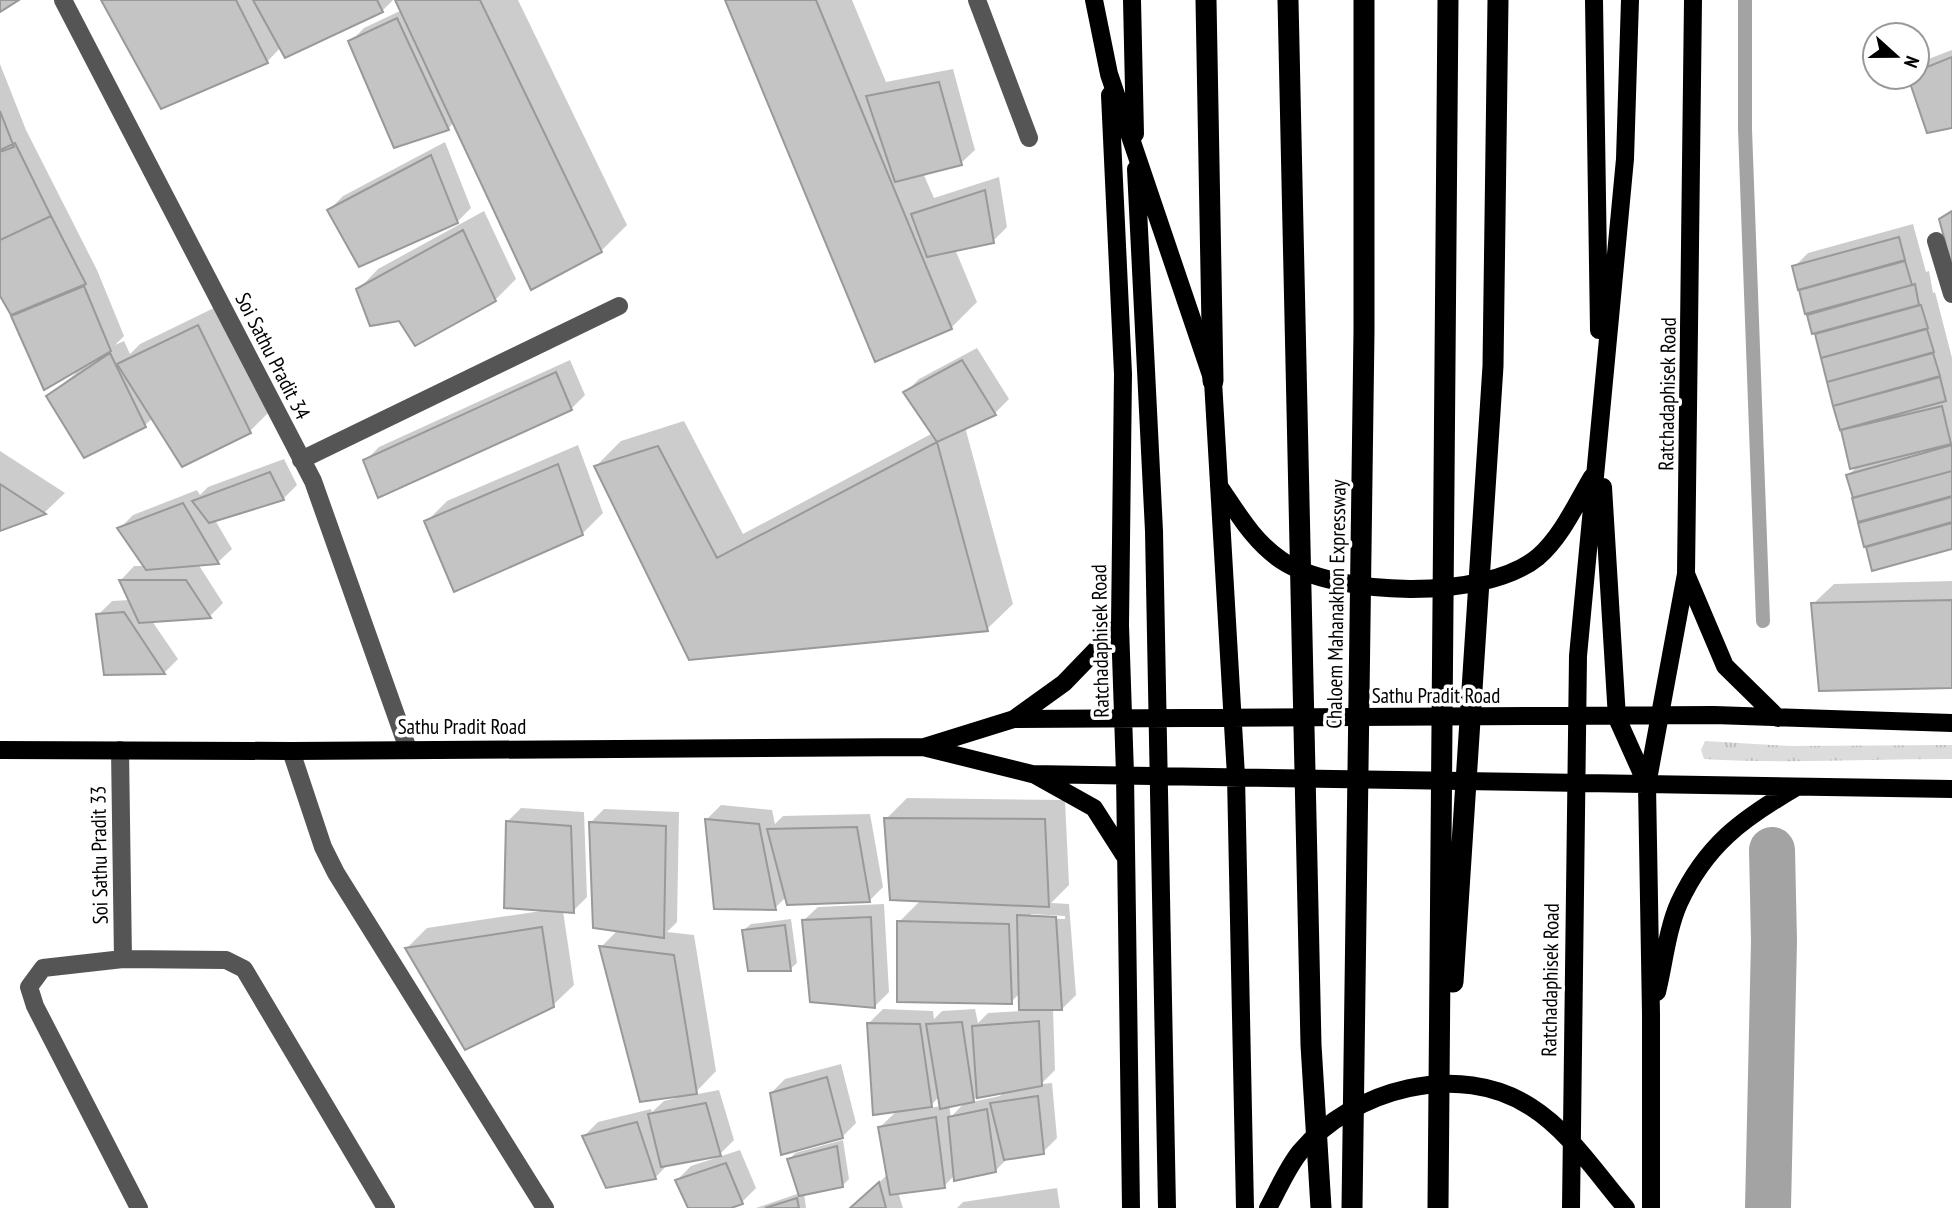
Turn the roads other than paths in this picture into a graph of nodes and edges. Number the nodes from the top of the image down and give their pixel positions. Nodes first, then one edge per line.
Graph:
1 (63, 0) edge
2 (977, 0) edge
3 (1094, 0) edge
4 (1132, 0) edge
5 (1206, 0) edge
6 (1288, 0) edge
7 (1364, 0) edge
8 (1448, 0) edge
9 (1498, 0) edge
10 (1594, 0) edge
11 (1630, 0) edge
12 (1685, 0) edge
13 (1693, 0) edge
14 (1693, 20) junction
15 (1109, 74) junction
16 (1029, 138) dead end
17 (1936, 241) dead end
18 (1952, 294) edge
19 (618, 306) dead end
20 (1213, 381) junction
21 (301, 460) junction
22 (1601, 462) junction
23 (1219, 485) junction
24 (1686, 574) junction
25 (1120, 625) junction
26 (1660, 717) junction
27 (1124, 718) junction
28 (1617, 718) junction
29 (1778, 718) junction
30 (1014, 719) junction
31 (1232, 719) junction
32 (1952, 723) edge
33 (923, 747) junction
34 (408, 749) junction
35 (0, 750) edge
36 (120, 750) junction
37 (292, 751) junction
38 (1032, 774) junction
39 (1125, 774) junction
40 (1236, 776) junction
41 (1647, 785) junction
42 (1795, 788) junction
43 (1952, 789) edge
44 (1125, 858) junction
45 (123, 959) junction
46 (1651, 1014) junction
47 (1438, 1201) edge
48 (139, 1208) edge
49 (386, 1208) edge
50 (545, 1208) edge
51 (1131, 1208) edge
52 (1167, 1208) edge
53 (1245, 1208) edge
54 (1268, 1208) edge
55 (1321, 1208) edge
56 (1352, 1208) edge
57 (1571, 1208) edge
58 (1626, 1208) edge
59 (1651, 1208) edge

1 - 21 street, Soi Sathu Pradit 34
2 - 16 street
3 - 15 main road, Ratchadaphisek Road
4 - 52 main road
5 - 20 highway
6 - 55 highway
7 - 56 highway, Chaloem Mahanakhon Expressway
8 - 47 highway
9 - 47 highway
10 - 22 main road, Ratchadaphisek Road
11 - 57 main road, Ratchadaphisek Road
12 - 14 main road
13 - 14 main road, Ratchadaphisek Road
14 - 24 main road, Ratchadaphisek Road
15 - 20 main road, Ratchadaphisek Road
15 - 25 main road, Ratchadaphisek Road
17 - 18 street
19 - 21 street
20 - 23 main road, Ratchadaphisek Road
21 - 34 street, Soi Sathu Pradit 34
22 - 23 main road
22 - 28 main road, Ratchadaphisek Road
23 - 31 main road, Ratchadaphisek Road
24 - 26 main road, Ratchadaphisek Road
24 - 29 main road
25 - 27 main road, Ratchadaphisek Road
25 - 30 main road
26 - 28 main road, Sathu Pradit Road
26 - 29 main road, Sathu Pradit Road
26 - 41 main road, Ratchadaphisek Road
27 - 30 main road, Sathu Pradit Road
27 - 31 main road, Sathu Pradit Road
27 - 39 main road, Ratchadaphisek Road
28 - 31 main road, Sathu Pradit Road
28 - 41 main road, Ratchadaphisek Road
29 - 32 main road, Sathu Pradit Road
30 - 33 main road, Sathu Pradit Road
31 - 40 main road, Ratchadaphisek Road
33 - 34 main road, Sathu Pradit Road
33 - 38 main road, Sathu Pradit Road
34 - 37 main road, Sathu Pradit Road
35 - 36 main road, Sathu Pradit Road
36 - 37 main road, Sathu Pradit Road
36 - 45 street, Soi Sathu Pradit 33
37 - 50 street
38 - 39 main road, Sathu Pradit Road
38 - 44 main road
39 - 40 main road, Sathu Pradit Road
39 - 44 main road, Ratchadaphisek Road
40 - 41 main road, Sathu Pradit Road
40 - 53 main road, Ratchadaphisek Road
41 - 42 main road, Sathu Pradit Road
41 - 46 main road, Ratchadaphisek Road
42 - 43 main road, Sathu Pradit Road
42 - 46 main road
44 - 51 main road, Ratchadaphisek Road
45 - 48 street
45 - 49 street
46 - 59 main road, Ratchadaphisek Road
54 - 58 main road

